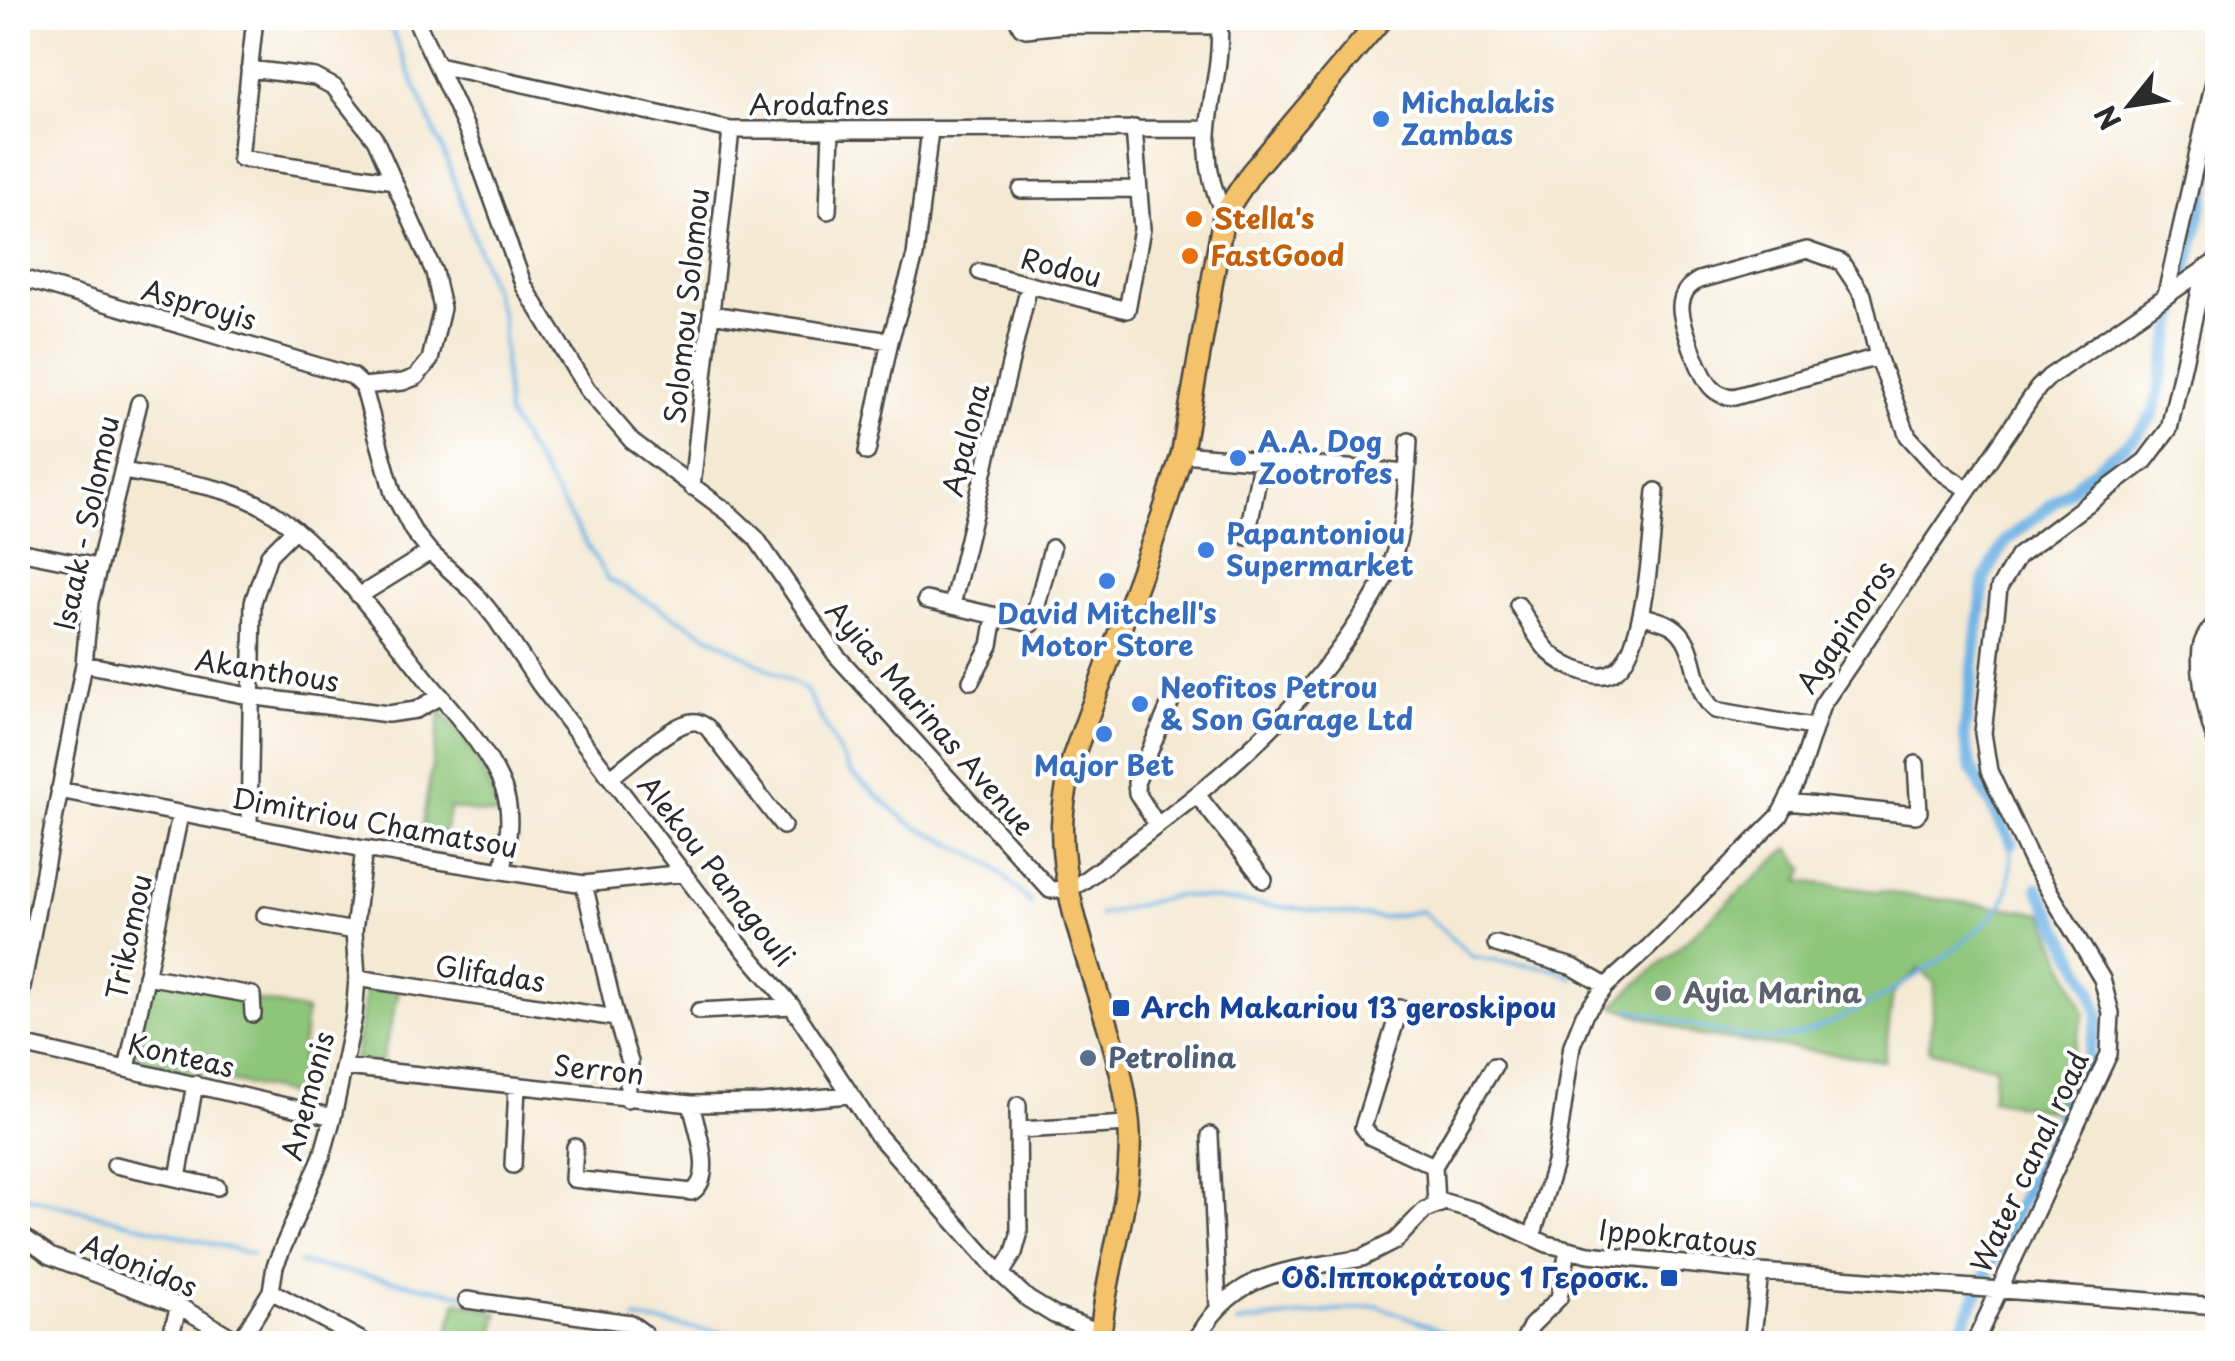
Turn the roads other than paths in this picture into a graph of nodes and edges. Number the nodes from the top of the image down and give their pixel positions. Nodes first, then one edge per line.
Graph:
1 (255, 18) edge
2 (415, 18) edge
3 (1017, 18) edge
4 (1382, 18) edge
5 (1107, 22) edge
6 (1219, 22) edge
7 (2218, 64) edge
8 (438, 65) junction
9 (249, 69) junction
10 (1134, 128) junction
11 (1206, 129) junction
12 (731, 130) junction
13 (831, 130) junction
14 (930, 130) junction
15 (394, 181) junction
16 (1137, 188) junction
17 (1021, 190) dead end
18 (828, 211) dead end
19 (1224, 214) junction
20 (2206, 267) edge
21 (980, 272) dead end
22 (18, 278) edge
23 (1029, 286) junction
24 (2171, 291) junction
25 (711, 314) junction
26 (890, 342) junction
27 (1878, 357) junction
28 (364, 386) junction
29 (138, 402) dead end
30 (1408, 441) dead end
31 (867, 452) dead end
32 (1182, 454) junction
33 (1262, 463) junction
34 (124, 470) junction
35 (1408, 473) junction
36 (692, 487) junction
37 (1968, 490) junction
38 (1656, 492) dead end
39 (295, 529) junction
40 (1247, 538) dead end
41 (1052, 548) dead end
42 (18, 550) edge
43 (430, 552) junction
44 (98, 566) junction
45 (359, 596) junction
46 (926, 600) dead end
47 (952, 605) junction
48 (1518, 605) dead end
49 (1642, 616) junction
50 (995, 617) junction
51 (2218, 620) edge
52 (84, 664) junction
53 (971, 681) dead end
54 (250, 696) junction
55 (441, 696) junction
56 (1172, 699) dead end
57 (1812, 727) junction
58 (2218, 745) edge
59 (1916, 764) dead end
60 (611, 778) junction
61 (59, 790) junction
62 (1198, 796) junction
63 (1788, 802) junction
64 (180, 815) junction
65 (1157, 825) junction
66 (249, 826) junction
67 (784, 826) dead end
68 (364, 849) junction
69 (502, 871) junction
70 (684, 872) junction
71 (1264, 880) dead end
72 (584, 884) junction
73 (1069, 888) junction
74 (265, 915) dead end
75 (354, 931) junction
76 (1496, 944) dead end
77 (146, 976) junction
78 (356, 978) junction
79 (1606, 986) junction
80 (792, 1006) junction
81 (18, 1008) edge
82 (1400, 1008) dead end
83 (699, 1011) dead end
84 (253, 1014) dead end
85 (616, 1018) junction
86 (18, 1044) edge
87 (344, 1066) junction
88 (1494, 1066) dead end
89 (126, 1069) junction
90 (195, 1084) junction
91 (518, 1087) junction
92 (849, 1095) junction
93 (627, 1099) junction
94 (692, 1104) junction
95 (1018, 1105) dead end
96 (333, 1116) junction
97 (1129, 1124) junction
98 (1020, 1130) junction
99 (1210, 1134) dead end
100 (575, 1148) dead end
101 (115, 1165) dead end
102 (513, 1165) dead end
103 (1434, 1166) junction
104 (178, 1178) junction
105 (218, 1187) dead end
106 (1436, 1204) junction
107 (18, 1232) edge
108 (1532, 1237) junction
109 (1568, 1250) junction
110 (1760, 1272) junction
111 (1001, 1274) junction
112 (1994, 1288) junction
113 (270, 1292) junction
114 (466, 1300) dead end
115 (180, 1306) junction
116 (2218, 1306) edge
117 (1218, 1307) junction
118 (1100, 1338) edge
119 (242, 1342) edge
120 (168, 1344) edge
121 (368, 1344) edge
122 (648, 1344) edge
123 (1194, 1344) edge
124 (1522, 1344) edge
125 (1752, 1344) edge
126 (1974, 1344) edge

1 - 9 street
2 - 8 street, Ayias Marinas Avenue
3 - 5 street
4 - 19 main road
5 - 6 street
6 - 11 street
7 - 24 street
8 - 12 street, Arodafnes
8 - 36 street, Ayias Marinas Avenue
9 - 15 street
9 - 15 street
10 - 11 street, Arodafnes
10 - 14 street, Arodafnes
10 - 16 street, Rodou
11 - 19 street
12 - 13 street, Arodafnes
12 - 25 street, Solomou Solomou
13 - 14 street, Arodafnes
13 - 18 street
14 - 26 street
15 - 28 street
16 - 17 street
16 - 23 street, Rodou
19 - 32 main road
20 - 24 street, Agapinoros
20 - 112 street, Water canal road
21 - 23 street, Rodou
22 - 28 street, Asproyis
23 - 47 street, Apalona
24 - 37 street, Agapinoros
25 - 26 street
25 - 36 street, Solomou Solomou
26 - 31 street
27 - 27 street
27 - 37 street
28 - 43 street, Alekou Panagouli
29 - 34 street, Isaak - Solomou
30 - 35 street
32 - 33 street
32 - 73 main road
33 - 35 street
33 - 40 street
34 - 39 street
34 - 44 street, Isaak - Solomou
35 - 62 street
36 - 73 street, Ayias Marinas Avenue
37 - 57 street, Agapinoros
38 - 49 street
39 - 45 street
39 - 54 street
41 - 50 street
42 - 44 street
43 - 45 street
43 - 60 street, Alekou Panagouli
44 - 52 street, Isaak - Solomou
45 - 55 street
46 - 47 street
47 - 50 street
48 - 49 street
49 - 57 street
50 - 53 street
51 - 58 street
52 - 54 street, Akanthous
52 - 61 street, Isaak - Solomou
54 - 55 street, Akanthous
54 - 66 street
55 - 69 street
56 - 65 street
57 - 63 street, Agapinoros
59 - 63 street
60 - 67 street
60 - 70 street, Alekou Panagouli
61 - 64 street, Dimitriou Chamatsou
61 - 81 street, Isaak - Solomou
62 - 65 street
62 - 71 street
63 - 79 street, Agapinoros
64 - 66 street, Dimitriou Chamatsou
64 - 77 street, Trikomou
65 - 73 street
66 - 68 street, Dimitriou Chamatsou
68 - 69 street, Dimitriou Chamatsou
68 - 75 street, Anemonis
69 - 72 street, Dimitriou Chamatsou
70 - 72 street, Dimitriou Chamatsou
70 - 80 street, Alekou Panagouli
72 - 85 street
73 - 97 main road
74 - 75 street
75 - 78 street, Anemonis
76 - 79 street
77 - 84 street
77 - 89 street, Trikomou
78 - 85 street, Glifadas
78 - 87 street, Anemonis
79 - 108 street, Agapinoros
80 - 83 street
80 - 92 street, Alekou Panagouli
82 - 103 street
85 - 93 street
86 - 89 street, Konteas
87 - 91 street, Serron
87 - 96 street, Anemonis
88 - 103 street
89 - 90 street, Konteas
90 - 96 street, Konteas
90 - 104 street
91 - 93 street, Serron
91 - 102 street
92 - 94 street, Serron
92 - 111 street, Alekou Panagouli
93 - 94 street, Serron
94 - 100 street
95 - 98 street
96 - 113 street, Anemonis
97 - 98 street
97 - 118 main road
98 - 111 street
99 - 117 street
101 - 104 street
103 - 106 street
104 - 105 street
106 - 108 street, Ippokratous
106 - 117 street
107 - 115 street, Adonidos
108 - 109 street, Ippokratous
109 - 110 street, Ippokratous
109 - 124 street
110 - 112 street, Ippokratous
110 - 125 street
111 - 118 street, Alekou Panagouli
112 - 116 street, Ippokratous
112 - 126 street, Water canal road
113 - 119 street, Anemonis
113 - 121 street
114 - 122 street
115 - 119 street, Adonidos
115 - 120 street
117 - 123 street

